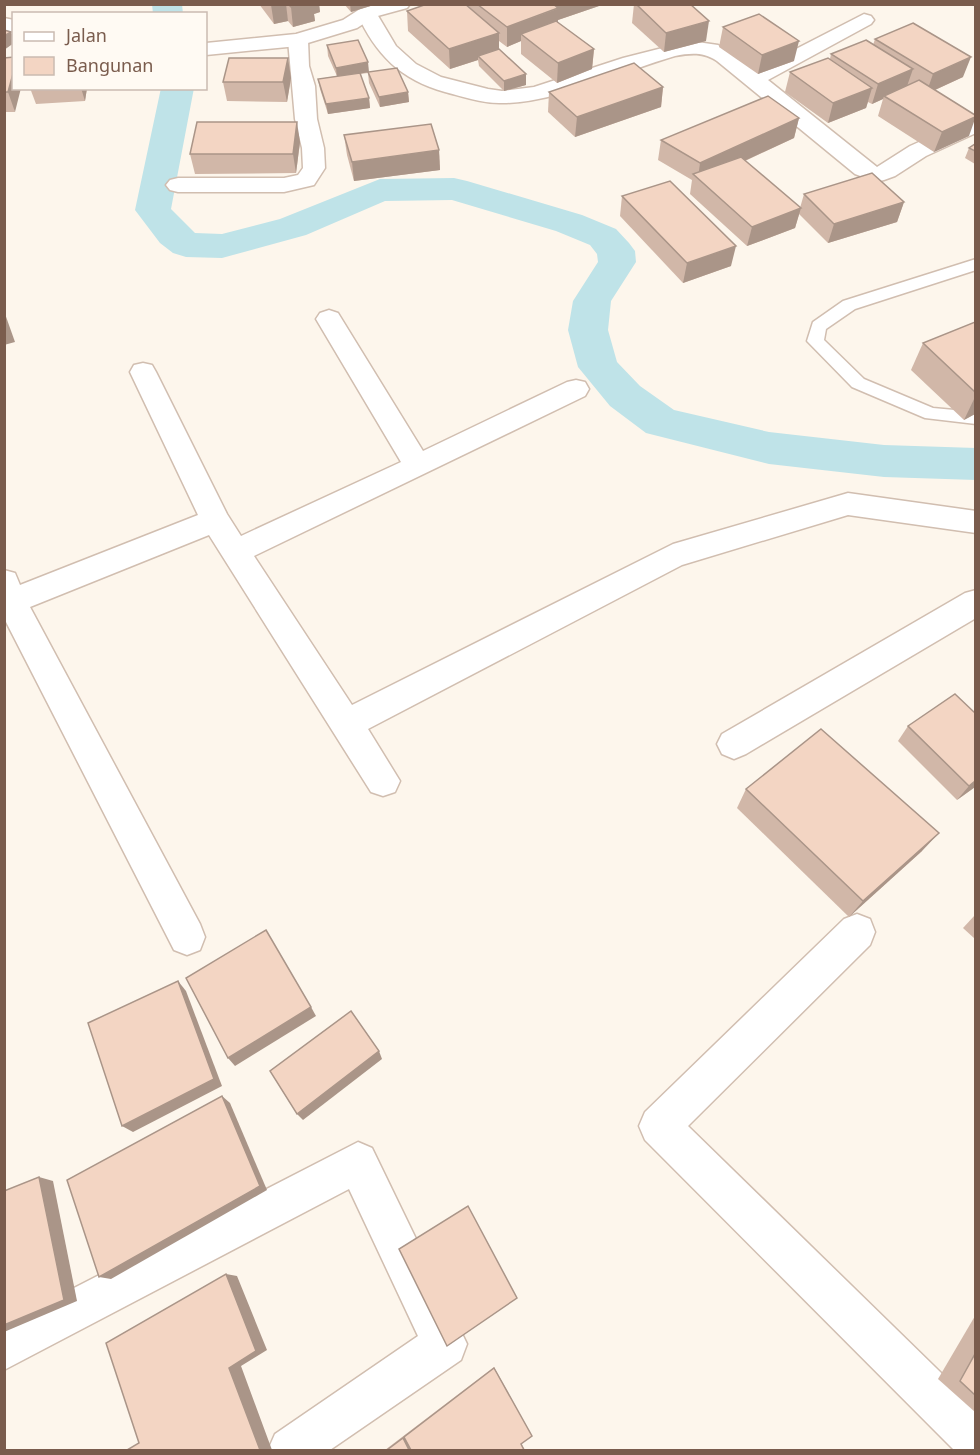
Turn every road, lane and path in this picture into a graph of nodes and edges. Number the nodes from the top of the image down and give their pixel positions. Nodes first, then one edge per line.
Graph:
1 (400, 4) edge
2 (367, 13) junction
3 (864, 20) dead end
4 (298, 40) junction
5 (211, 50) edge
6 (754, 79) junction
7 (974, 126) edge
8 (178, 185) dead end
9 (975, 264) edge
10 (329, 319) dead end
11 (143, 372) dead end
12 (576, 389) dead end
13 (975, 418) edge
14 (418, 466) junction
15 (215, 520) junction
16 (975, 522) edge
17 (235, 552) junction
18 (7, 596) edge
19 (975, 602) edge
20 (346, 724) junction
21 (734, 744) dead end
22 (383, 782) dead end
23 (857, 932) dead end
24 (187, 937) dead end
25 (4, 1348) edge
26 (975, 1440) edge
27 (291, 1450) edge

1 - 2 street
2 - 4 street
2 - 6 street
3 - 6 street
4 - 5 street
4 - 8 street
6 - 7 street
9 - 13 lane
10 - 14 street
11 - 15 street
12 - 14 street
14 - 17 street
15 - 17 street
15 - 18 street
16 - 20 street
17 - 20 street
18 - 24 street
19 - 21 street
20 - 22 street
23 - 26 street
25 - 27 street

